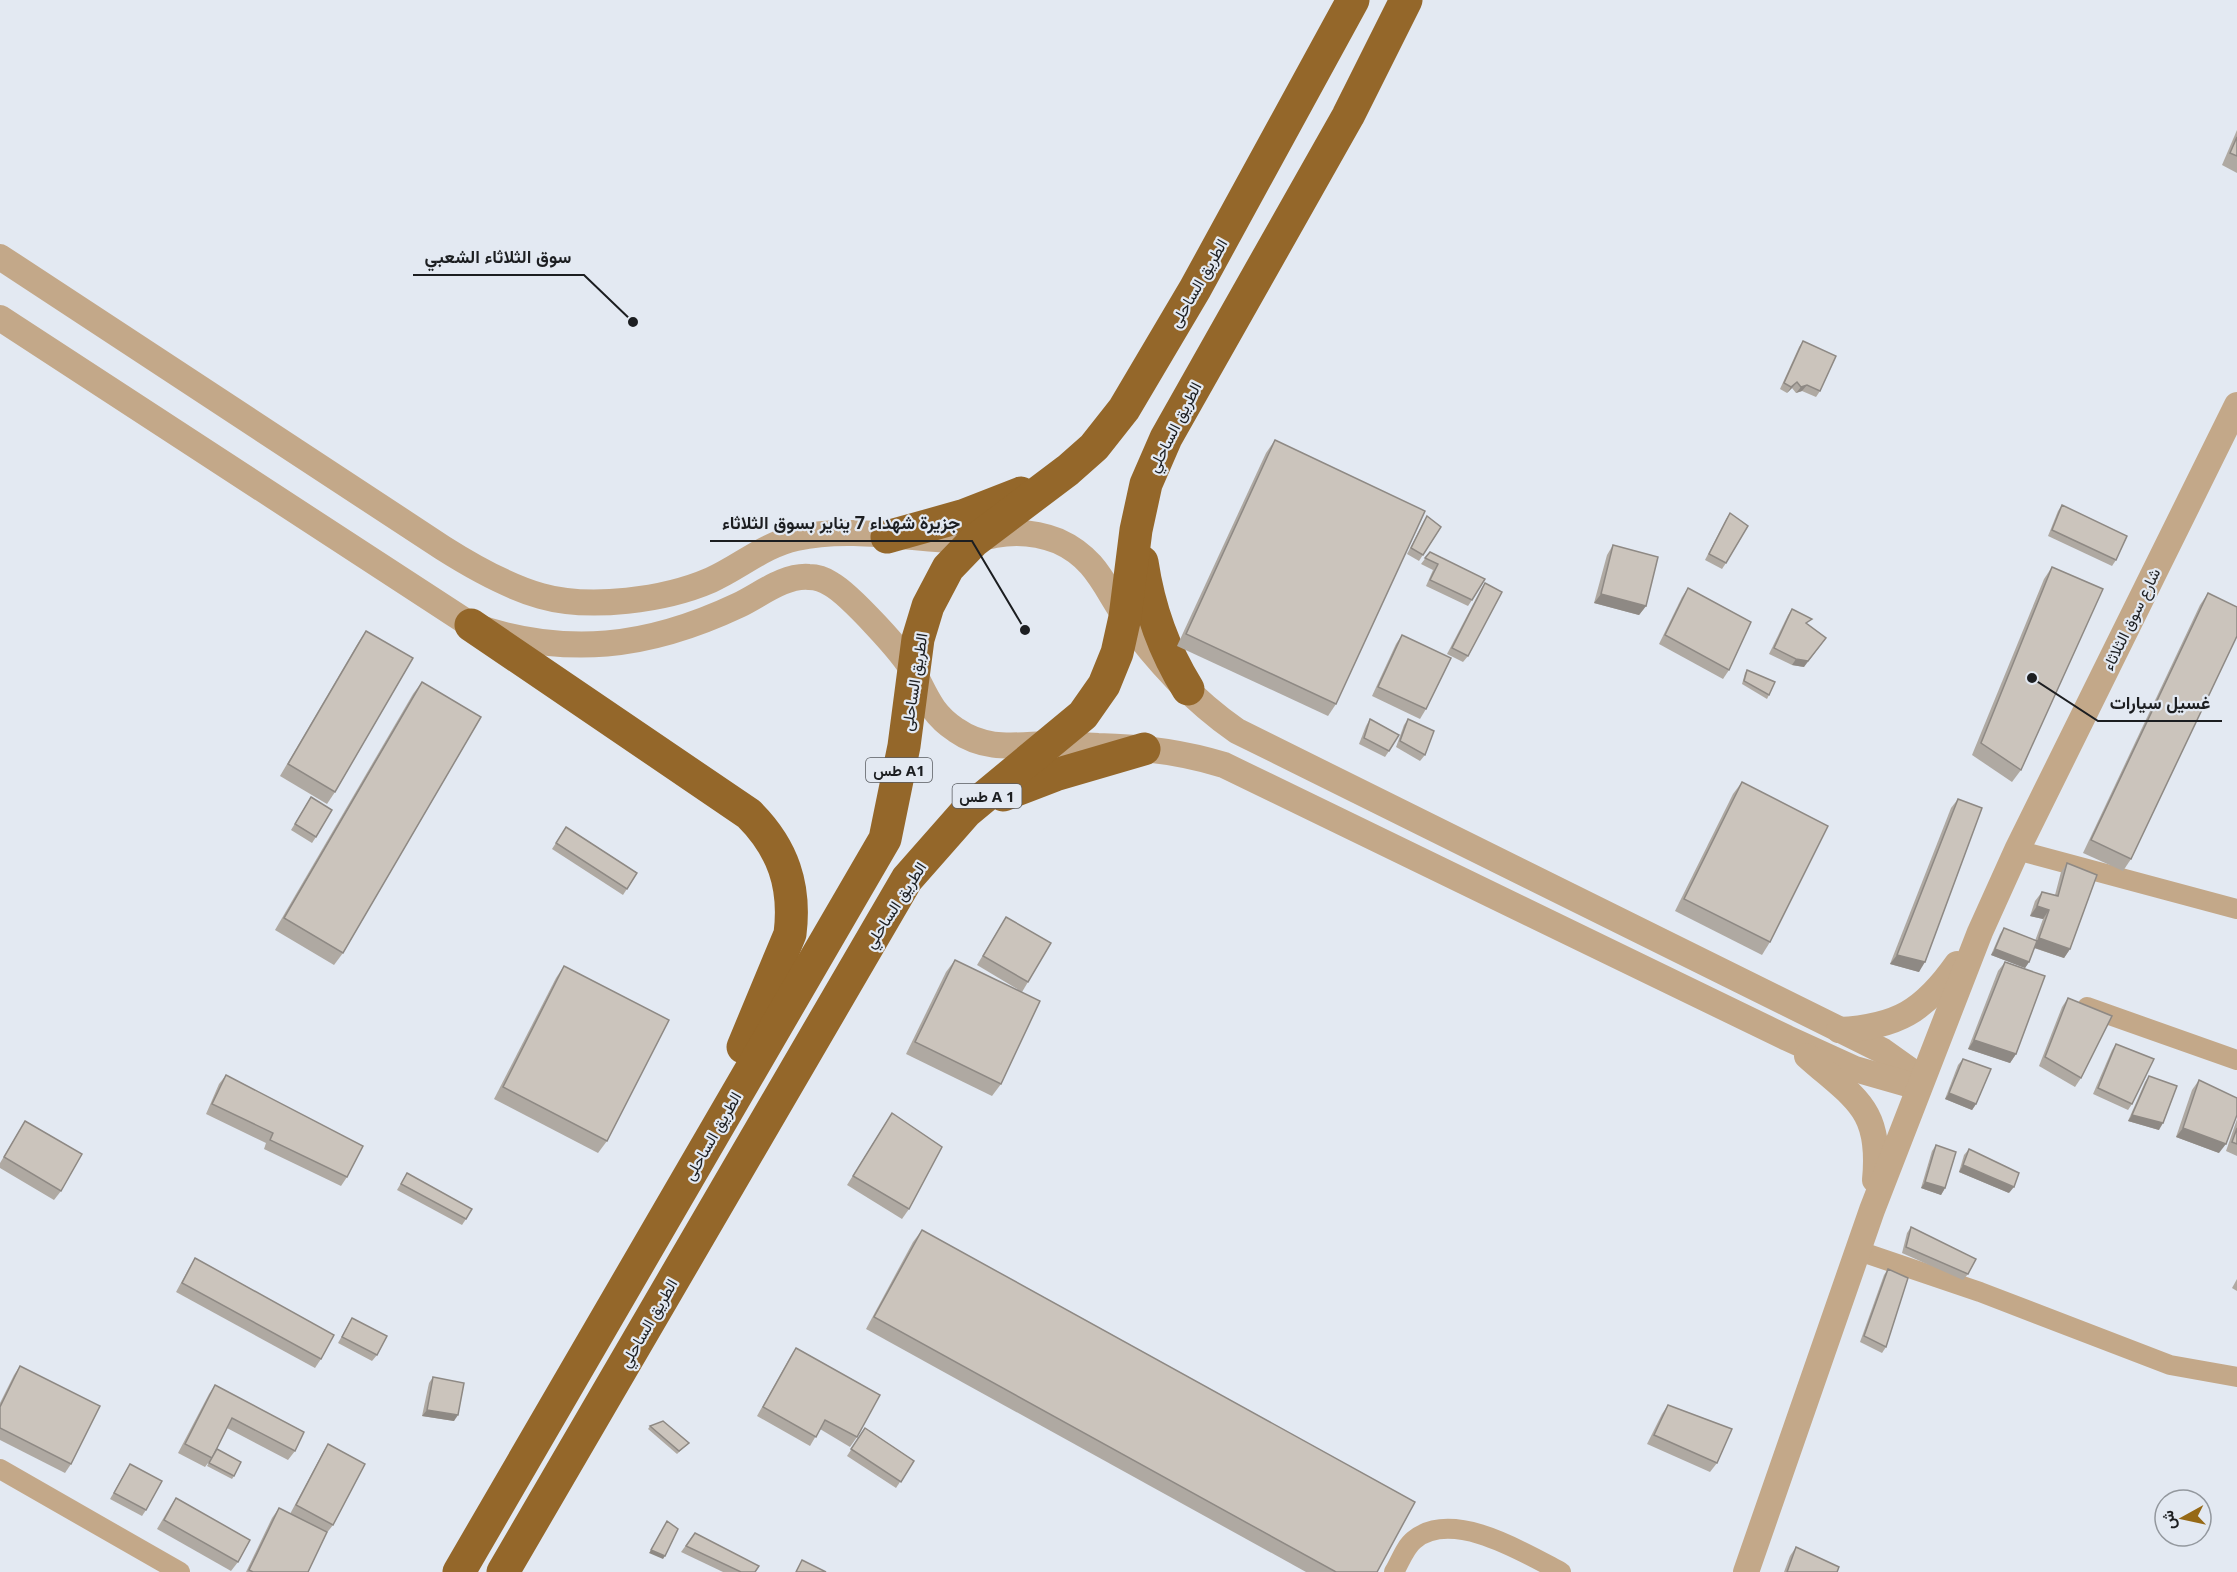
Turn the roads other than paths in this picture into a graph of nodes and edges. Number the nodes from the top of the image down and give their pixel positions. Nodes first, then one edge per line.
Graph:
1 (1353, 0) edge
2 (1406, 0) edge
3 (0, 257) edge
4 (0, 318) edge
5 (2237, 405) edge
6 (1068, 470) junction
7 (1136, 530) junction
8 (887, 537) junction
9 (974, 542) junction
10 (1125, 617) junction
11 (471, 625) junction
12 (914, 672) junction
13 (1188, 689) junction
14 (1047, 744) junction
15 (1144, 749) junction
16 (966, 812) junction
17 (2017, 850) junction
18 (2237, 909) edge
19 (1980, 932) junction
20 (2067, 1000) edge
21 (1837, 1030) junction
22 (1787, 1038) junction
23 (2237, 1060) edge
24 (1919, 1083) junction
25 (703, 1153) junction
26 (1872, 1210) junction
27 (1859, 1251) junction
28 (2237, 1377) edge
29 (0, 1469) edge
30 (180, 1572) edge
31 (459, 1572) edge
32 (503, 1572) edge
33 (1394, 1572) edge
34 (1561, 1572) edge
35 (1746, 1572) edge

1 - 6 highway, الطريق الساحلى / طس A1
2 - 7 highway, الطريق الساحلي / طس A 1
3 - 8 street
4 - 11 street
5 - 17 street, شارع سوق الثلاثاء
6 - 8 highway
6 - 9 highway, الطريق الساحلى / طس A1
7 - 10 highway, الطريق الساحلي / طس A 1
7 - 13 highway
8 - 9 street
9 - 10 street
9 - 12 highway, الطريق الساحلى / طس A1
10 - 13 street
10 - 14 highway, الطريق الساحلي / طس A 1
11 - 12 street
11 - 25 highway
12 - 14 street
12 - 25 highway, الطريق الساحلى / طس A1
13 - 21 street
14 - 15 street
14 - 16 highway, الطريق الساحلي / طس A 1
15 - 16 highway
15 - 22 street
16 - 32 highway, الطريق الساحلي / طس A 1
17 - 18 street
17 - 19 street, شارع سوق الثلاثاء
19 - 21 street
19 - 24 street
20 - 23 street
21 - 24 street
22 - 24 street
22 - 26 street
24 - 26 street
25 - 31 highway, الطريق الساحلى / طس A1
26 - 27 street
27 - 28 street
27 - 35 street
29 - 30 street
33 - 34 street

